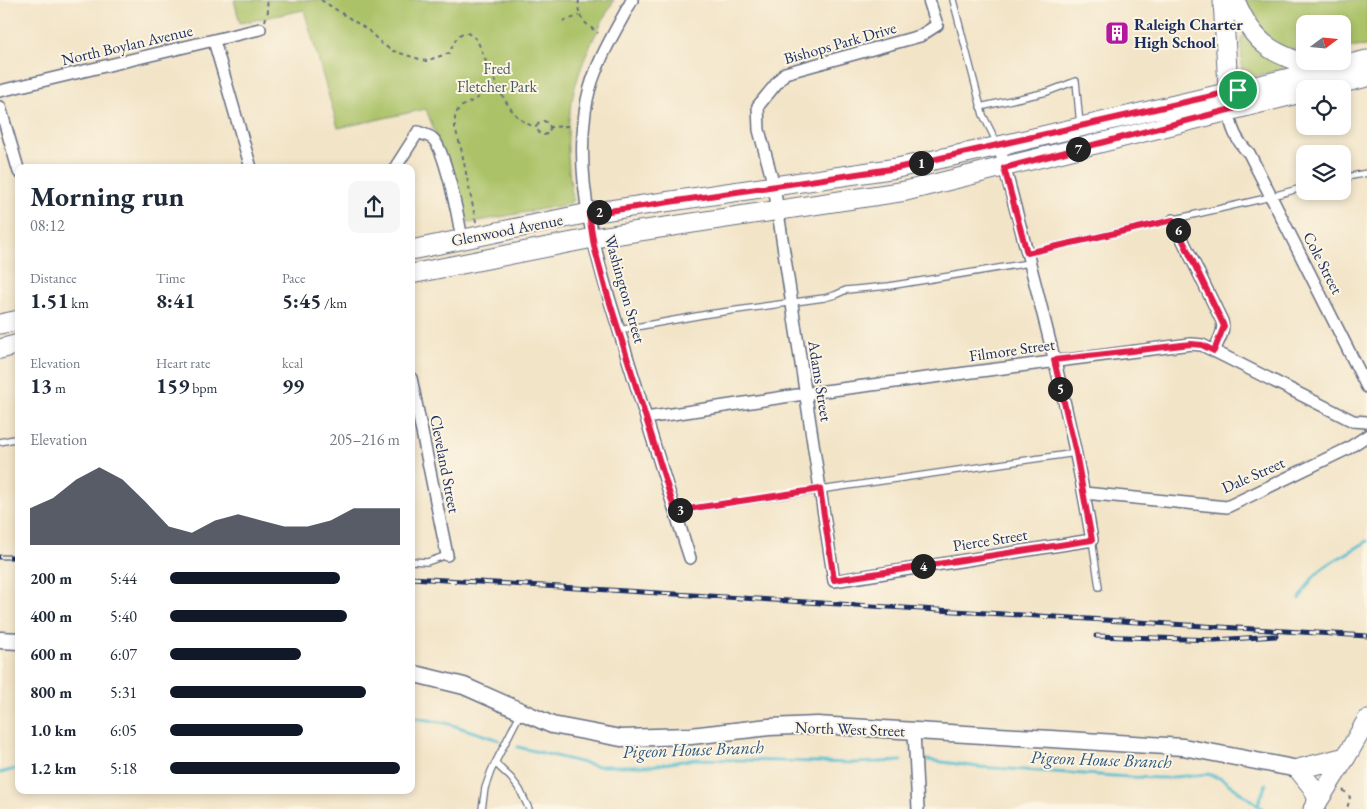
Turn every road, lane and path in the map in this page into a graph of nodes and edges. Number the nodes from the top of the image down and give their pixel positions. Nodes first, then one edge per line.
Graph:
1 (267, 0) edge
2 (321, 0) edge
3 (578, 0) edge
4 (632, 0) edge
5 (928, 0) edge
6 (952, 0) edge
7 (1223, 0) edge
8 (1235, 0) edge
9 (579, 16) junction
10 (563, 21) dead end
11 (260, 30) joint
12 (598, 33) dead end
13 (214, 41) junction
14 (1367, 60) edge
15 (1296, 61) edge
16 (1351, 64) edge
17 (1323, 70) edge
18 (1367, 77) edge
19 (1351, 81) edge
20 (498, 86) junction
21 (0, 91) edge
22 (1296, 93) edge
23 (1233, 100) junction
24 (0, 106) edge
25 (980, 107) junction
26 (569, 126) dead end
27 (1081, 126) junction
28 (537, 127) junction
29 (550, 127) junction
30 (998, 146) junction
31 (17, 164) edge
32 (250, 164) edge
33 (398, 164) edge
34 (1004, 168) junction
35 (1367, 173) edge
36 (1351, 176) edge
37 (774, 186) junction
38 (1296, 189) edge
39 (1271, 197) junction
40 (777, 210) junction
41 (589, 214) junction
42 (1173, 220) junction
43 (476, 222) dead end
44 (593, 238) junction
45 (462, 239) junction
46 (415, 249) edge
47 (1028, 258) junction
48 (415, 273) edge
49 (791, 301) junction
50 (15, 321) edge
51 (0, 324) edge
52 (619, 330) junction
53 (15, 345) edge
54 (0, 349) edge
55 (1214, 351) junction
56 (1054, 360) junction
57 (1367, 387) edge
58 (806, 394) junction
59 (415, 398) edge
60 (646, 418) junction
61 (1367, 422) edge
62 (1367, 436) edge
63 (15, 439) edge
64 (0, 442) edge
65 (1076, 453) junction
66 (820, 489) junction
67 (1084, 493) junction
68 (675, 511) junction
69 (1092, 540) junction
70 (447, 555) joint
71 (690, 558) dead end
72 (415, 561) edge
73 (834, 580) joint
74 (1099, 587) dead end
75 (0, 640) edge
76 (15, 641) edge
77 (415, 674) edge
78 (521, 712) junction
79 (1367, 720) edge
80 (914, 732) junction
81 (1346, 757) junction
82 (496, 764) junction
83 (1298, 769) junction
84 (1343, 790) dead end
85 (1316, 804) edge
86 (482, 809) edge
87 (529, 809) edge
88 (918, 809) edge
89 (1347, 809) edge

1 - 11 path
2 - 20 path
3 - 9 path
4 - 41 street, Washington Street
5 - 37 street, Bishops Park Drive
6 - 25 lane
7 - 23 main road
8 - 15 main road
8 - 23 main road
9 - 10 path
9 - 12 path
11 - 13 street, North Boylan Avenue
13 - 21 street, North Boylan Avenue
13 - 32 street
14 - 16 main road, Glenwood Avenue
17 - 23 main road, Glenwood Avenue
18 - 19 main road
20 - 28 path
20 - 43 path
22 - 23 main road, Glenwood Avenue
23 - 27 main road, Glenwood Avenue
23 - 34 main road, Glenwood Avenue
23 - 39 street, Cole Street
24 - 31 street
25 - 27 lane
25 - 30 lane
26 - 29 path
27 - 30 main road, Glenwood Avenue
28 - 29 path
28 - 29 path
30 - 34 street
30 - 37 main road, Glenwood Avenue
33 - 45 street
34 - 40 main road, Glenwood Avenue
34 - 47 street
35 - 36 lane
37 - 40 street, Adams Street
37 - 41 main road, Glenwood Avenue
38 - 39 lane
39 - 42 lane
39 - 57 street, Cole Street
40 - 44 main road, Glenwood Avenue
40 - 49 street, Adams Street
41 - 44 street, Washington Street
41 - 45 main road, Glenwood Avenue
42 - 47 lane
42 - 55 street
44 - 48 main road, Glenwood Avenue
44 - 52 street, Washington Street
45 - 46 main road, Glenwood Avenue
47 - 49 lane
47 - 56 street
49 - 52 lane
49 - 58 street, Adams Street
50 - 51 main road
52 - 60 street, Washington Street
53 - 54 main road
55 - 56 street, Filmore Street
55 - 61 street, Filmore Street
56 - 58 street, Filmore Street
56 - 65 street
58 - 60 street, Filmore Street
58 - 66 street, Adams Street
59 - 70 street, Cleveland Street
60 - 68 street, Washington Street
62 - 67 street, Dale Street
63 - 64 lane
65 - 66 lane
65 - 67 street
66 - 68 lane
66 - 73 street, Adams Street
67 - 69 street
68 - 71 street, Washington Street
69 - 73 street, Pierce Street
69 - 74 lane
70 - 72 lane
75 - 76 street
77 - 78 street, North West Street
78 - 80 street, North West Street
78 - 82 lane
79 - 81 main road
80 - 83 street, North West Street
80 - 88 street
81 - 83 main road
81 - 85 main road
82 - 86 lane
82 - 87 lane
83 - 85 main road
84 - 89 path

